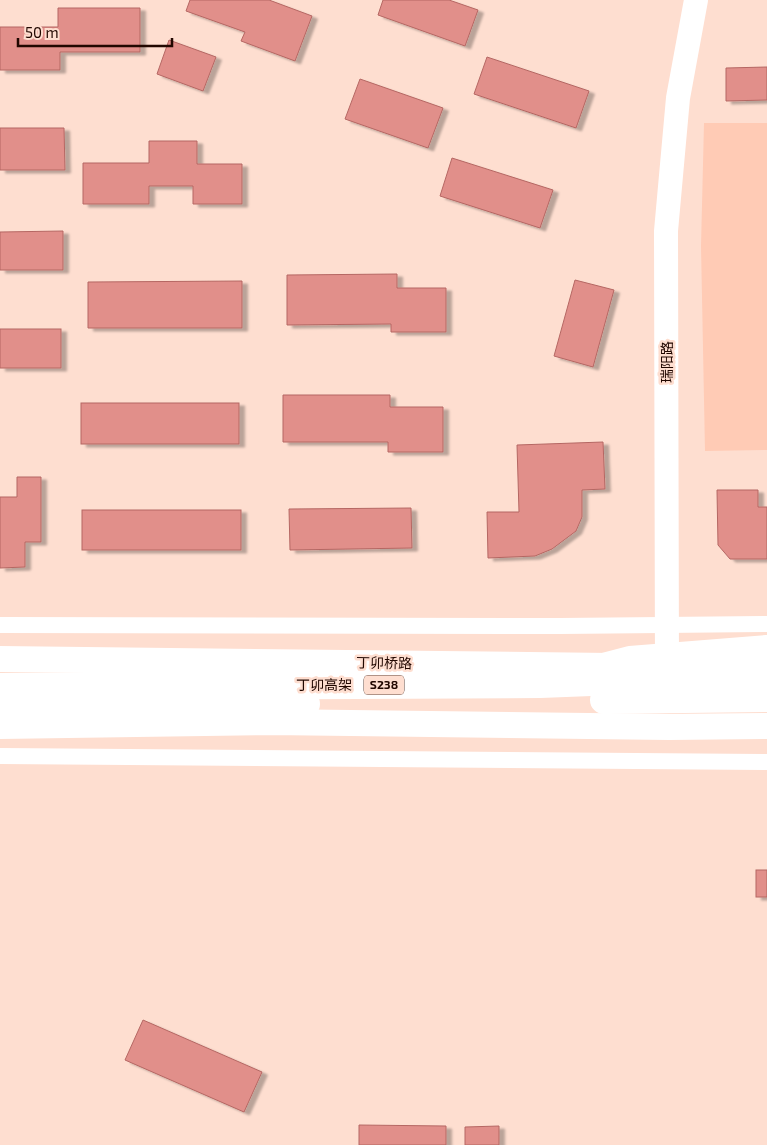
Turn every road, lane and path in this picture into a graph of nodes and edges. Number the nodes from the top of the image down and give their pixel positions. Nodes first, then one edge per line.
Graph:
1 (696, 0) edge
2 (767, 624) edge
3 (0, 625) edge
4 (667, 626) junction
5 (767, 648) edge
6 (0, 658) edge
7 (767, 664) edge
8 (667, 667) junction
9 (767, 675) edge
10 (540, 684) junction
11 (0, 687) edge
12 (767, 698) edge
13 (0, 712) edge
14 (0, 726) edge
15 (767, 726) edge
16 (669, 727) junction
17 (0, 756) edge
18 (767, 762) edge

1 - 4 street, 瑞阳路
2 - 4 street
3 - 4 street
4 - 8 street, 瑞阳路
5 - 10 highway
6 - 8 main road, 丁卯桥路 / S238
7 - 8 main road, 丁卯桥路 / S238
8 - 16 street, 瑞阳路
9 - 10 highway, 丁卯高架 / S238
10 - 11 highway, 丁卯高架 / S238
12 - 13 highway, 丁卯高架 / S238
14 - 16 main road
15 - 16 main road
17 - 18 street

